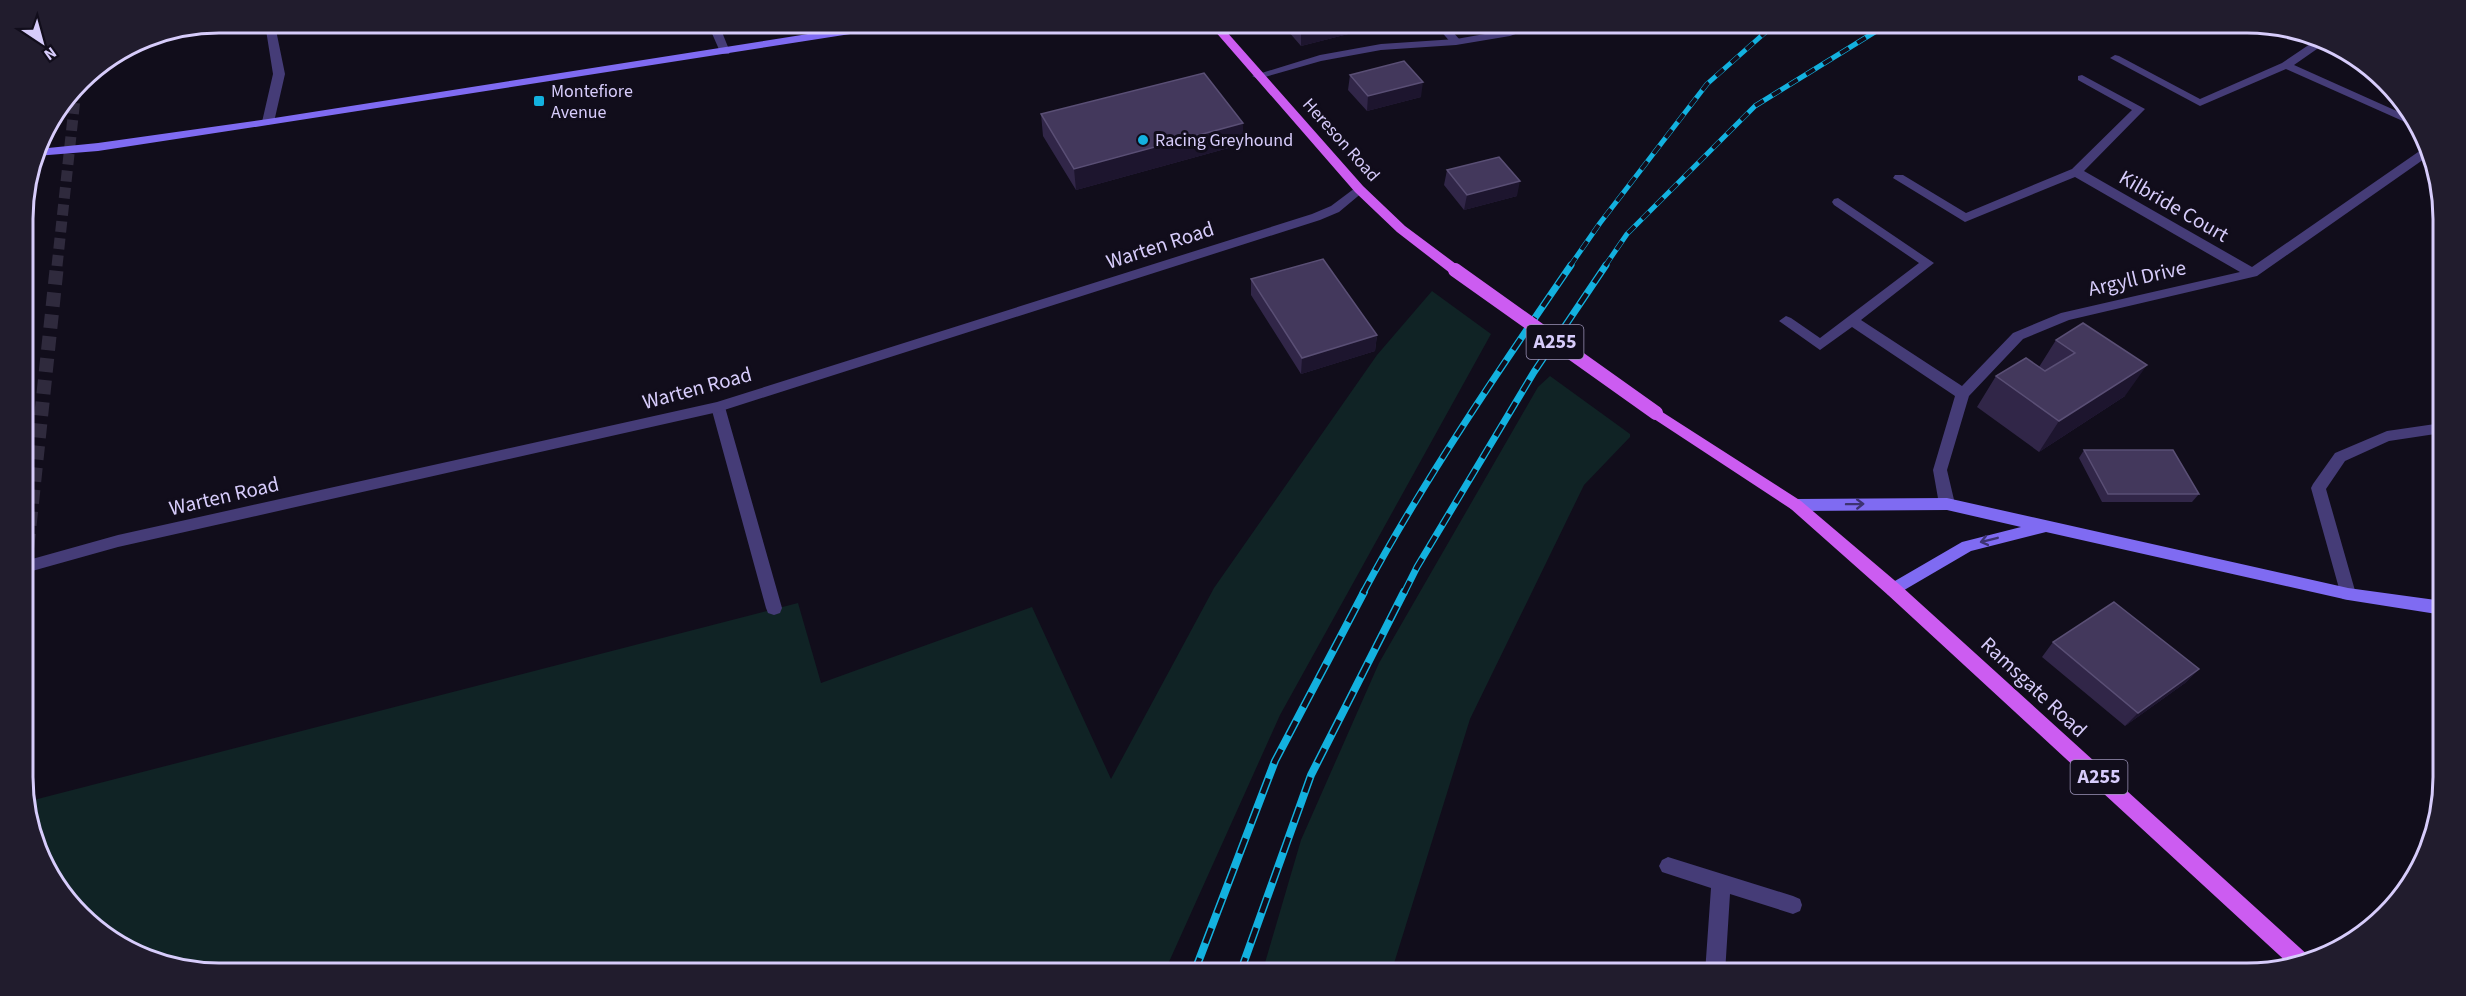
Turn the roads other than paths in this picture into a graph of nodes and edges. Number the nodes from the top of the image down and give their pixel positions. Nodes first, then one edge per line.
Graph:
1 (272, 33) edge
2 (717, 33) edge
3 (841, 33) edge
4 (1221, 33) edge
5 (1448, 33) edge
6 (1510, 33) edge
7 (1456, 42) junction
8 (2315, 46) edge
9 (725, 52) junction
10 (2115, 58) dead end
11 (2286, 65) junction
12 (1258, 76) junction
13 (2082, 78) dead end
14 (2403, 118) edge
15 (268, 122) junction
16 (46, 152) edge
17 (2422, 155) edge
18 (2076, 172) junction
19 (1899, 178) dead end
20 (1359, 189) junction
21 (1838, 202) dead end
22 (1455, 270) joint
23 (2252, 273) junction
24 (1851, 320) junction
25 (1786, 321) dead end
26 (1963, 394) junction
27 (718, 407) junction
28 (2433, 429) edge
29 (1947, 504) junction
30 (1796, 505) junction
31 (2045, 526) junction
32 (33, 565) edge
33 (1894, 590) junction
34 (2348, 594) junction
35 (2433, 607) edge
36 (774, 608) dead end
37 (1668, 866) dead end
38 (1721, 883) junction
39 (1793, 905) dead end
40 (2294, 956) edge
41 (1716, 963) edge

1 - 15 street
2 - 9 street
3 - 9 street
4 - 12 main road, Hereson Road / A255
5 - 7 street
6 - 7 street
7 - 12 street
8 - 11 street
9 - 15 street
10 - 11 street
11 - 14 street
12 - 20 main road, Hereson Road / A255
13 - 18 street, Kilbride Court
15 - 16 street
17 - 23 street, Argyll Drive
18 - 19 street, Kilbride Court
18 - 23 street, Kilbride Court
20 - 22 main road, Hereson Road / A255
20 - 27 street, Warten Road
21 - 24 street
22 - 30 main road, Ramsgate Road / A255, bridge
23 - 26 street, Argyll Drive
24 - 25 street
24 - 26 street
26 - 29 street, Argyll Drive
27 - 32 street, Warten Road
27 - 36 street
28 - 34 street
30 -> 29 street
29 - 31 street
30 - 33 main road, Ramsgate Road / A255
31 -> 33 street
31 - 34 street
33 - 40 main road, Ramsgate Road / A255
34 - 35 street
37 - 38 street
38 - 39 street
38 - 41 street

